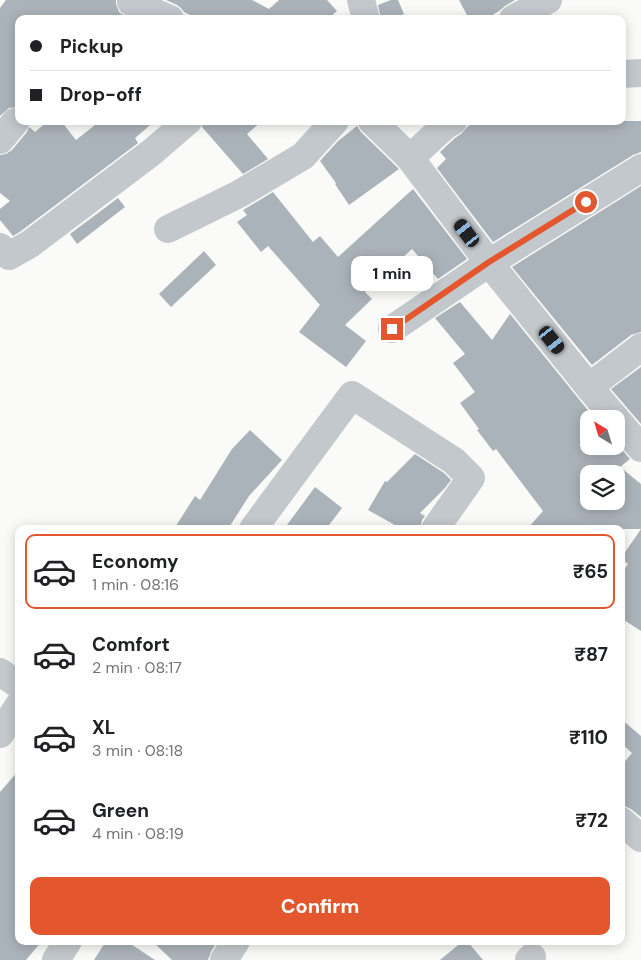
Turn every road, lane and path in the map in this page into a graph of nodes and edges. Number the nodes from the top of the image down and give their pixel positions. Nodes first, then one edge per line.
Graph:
1 (361, 0) edge
2 (548, 0) edge
3 (131, 1) edge
4 (161, 15) edge
5 (365, 15) edge
6 (520, 15) edge
7 (641, 73) edge
8 (626, 74) edge
9 (183, 125) edge
10 (331, 125) edge
11 (376, 125) edge
12 (446, 125) edge
13 (410, 158) junction
14 (641, 168) edge
15 (168, 229) dead end
16 (0, 247) edge
17 (489, 262) junction
18 (392, 329) dead end
19 (641, 347) edge
20 (589, 387) junction
21 (608, 410) edge
22 (625, 429) edge
23 (641, 448) edge
24 (256, 525) edge
25 (438, 525) edge
26 (0, 672) edge
27 (15, 682) edge
28 (15, 711) edge
29 (0, 734) edge
30 (625, 824) edge
31 (641, 838) edge
32 (65, 945) edge
33 (233, 945) edge
34 (56, 960) edge
35 (224, 960) edge

1 - 5 street
2 - 6 street
3 - 4 street
7 - 8 street
9 - 16 street
10 - 15 street
11 - 13 street
12 - 13 street
13 - 17 street
14 - 17 street
17 - 18 street
17 - 20 street
19 - 20 street
20 - 21 street
22 - 23 street
24 - 25 street
26 - 27 street
28 - 29 street
30 - 31 street
32 - 34 street
33 - 35 street

